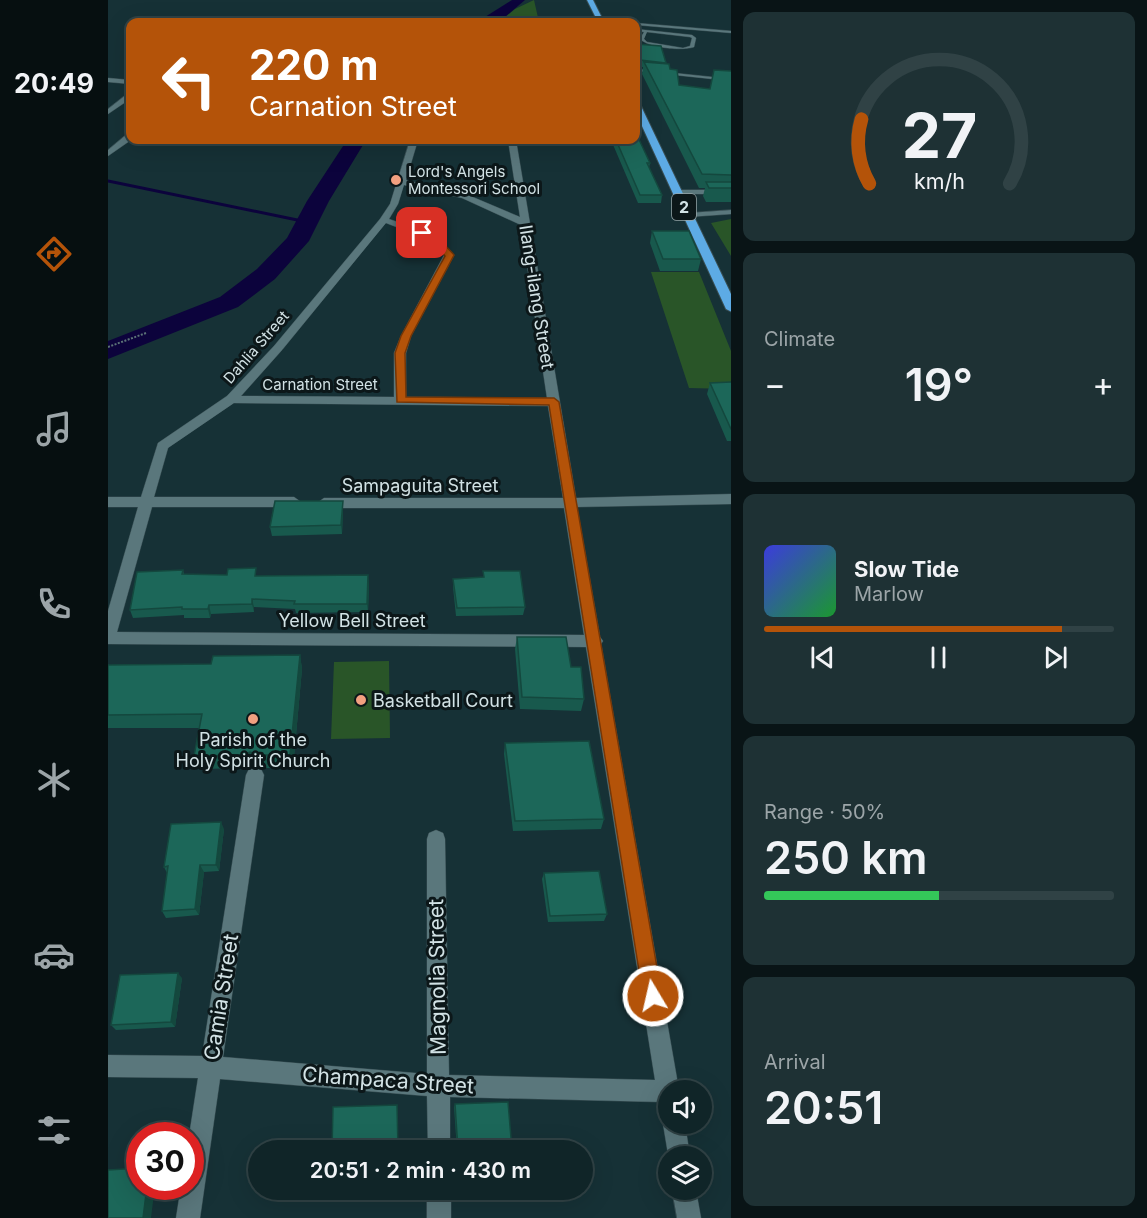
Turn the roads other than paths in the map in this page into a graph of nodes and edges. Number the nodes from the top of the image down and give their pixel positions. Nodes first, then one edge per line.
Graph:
1 (590, 0) edge
2 (599, 18) edge
3 (640, 24) edge
4 (640, 30) edge
5 (646, 31) junction
6 (731, 32) edge
7 (640, 70) edge
8 (108, 80) edge
9 (731, 80) edge
10 (126, 82) edge
11 (126, 99) edge
12 (108, 112) edge
13 (640, 113) edge
14 (126, 139) edge
15 (413, 144) edge
16 (513, 144) edge
17 (108, 154) edge
18 (400, 182) junction
19 (677, 192) junction
20 (731, 192) edge
21 (731, 212) edge
22 (688, 215) junction
23 (384, 220) junction
24 (525, 223) junction
25 (731, 307) edge
26 (231, 399) junction
27 (400, 400) junction
28 (554, 402) junction
29 (731, 499) edge
30 (108, 502) edge
31 (147, 502) junction
32 (570, 503) junction
33 (108, 638) edge
34 (595, 641) junction
35 (255, 775) dead end
36 (436, 839) dead end
37 (108, 1066) edge
38 (210, 1067) junction
39 (667, 1080) edge
40 (438, 1086) junction
41 (658, 1093) edge
42 (439, 1140) edge
43 (439, 1200) edge
44 (686, 1200) edge
45 (188, 1218) edge
46 (440, 1218) edge
47 (689, 1218) edge

1 - 2 highway
3 - 6 lane
4 - 5 lane
5 - 5 lane
7 - 9 lane
8 - 10 street
11 - 12 street
13 - 19 highway, 2
14 - 17 street
15 - 18 street, Dahlia Street
16 - 24 street, Ilang-ilang Street
18 - 23 street, Dahlia Street
18 - 24 street
19 - 20 lane
19 - 22 highway, 2
21 - 22 lane
22 - 25 highway, 2
23 - 26 street, Dahlia Street
23 - 27 street
24 - 28 street, Ilang-ilang Street
26 - 27 street, Carnation Street
26 - 31 street, Dahlia Street
27 - 28 street, Carnation Street
28 - 32 street, Ilang-ilang Street
29 - 32 street, Sampaguita Street
30 - 31 street, Sampaguita Street
31 - 32 street, Sampaguita Street
31 - 33 street, Dahlia Street
32 - 34 street, Ilang-ilang Street
33 - 34 street, Yellow Bell Street
34 - 39 street, Ilang-ilang Street
35 - 38 street, Camia Street
36 - 40 street, Magnolia Street
37 - 38 street, Champaca Street
38 - 40 street, Champaca Street
38 - 45 street, Camia Street
40 - 41 street, Champaca Street
40 - 42 street, Magnolia Street
43 - 46 street
44 - 47 street

